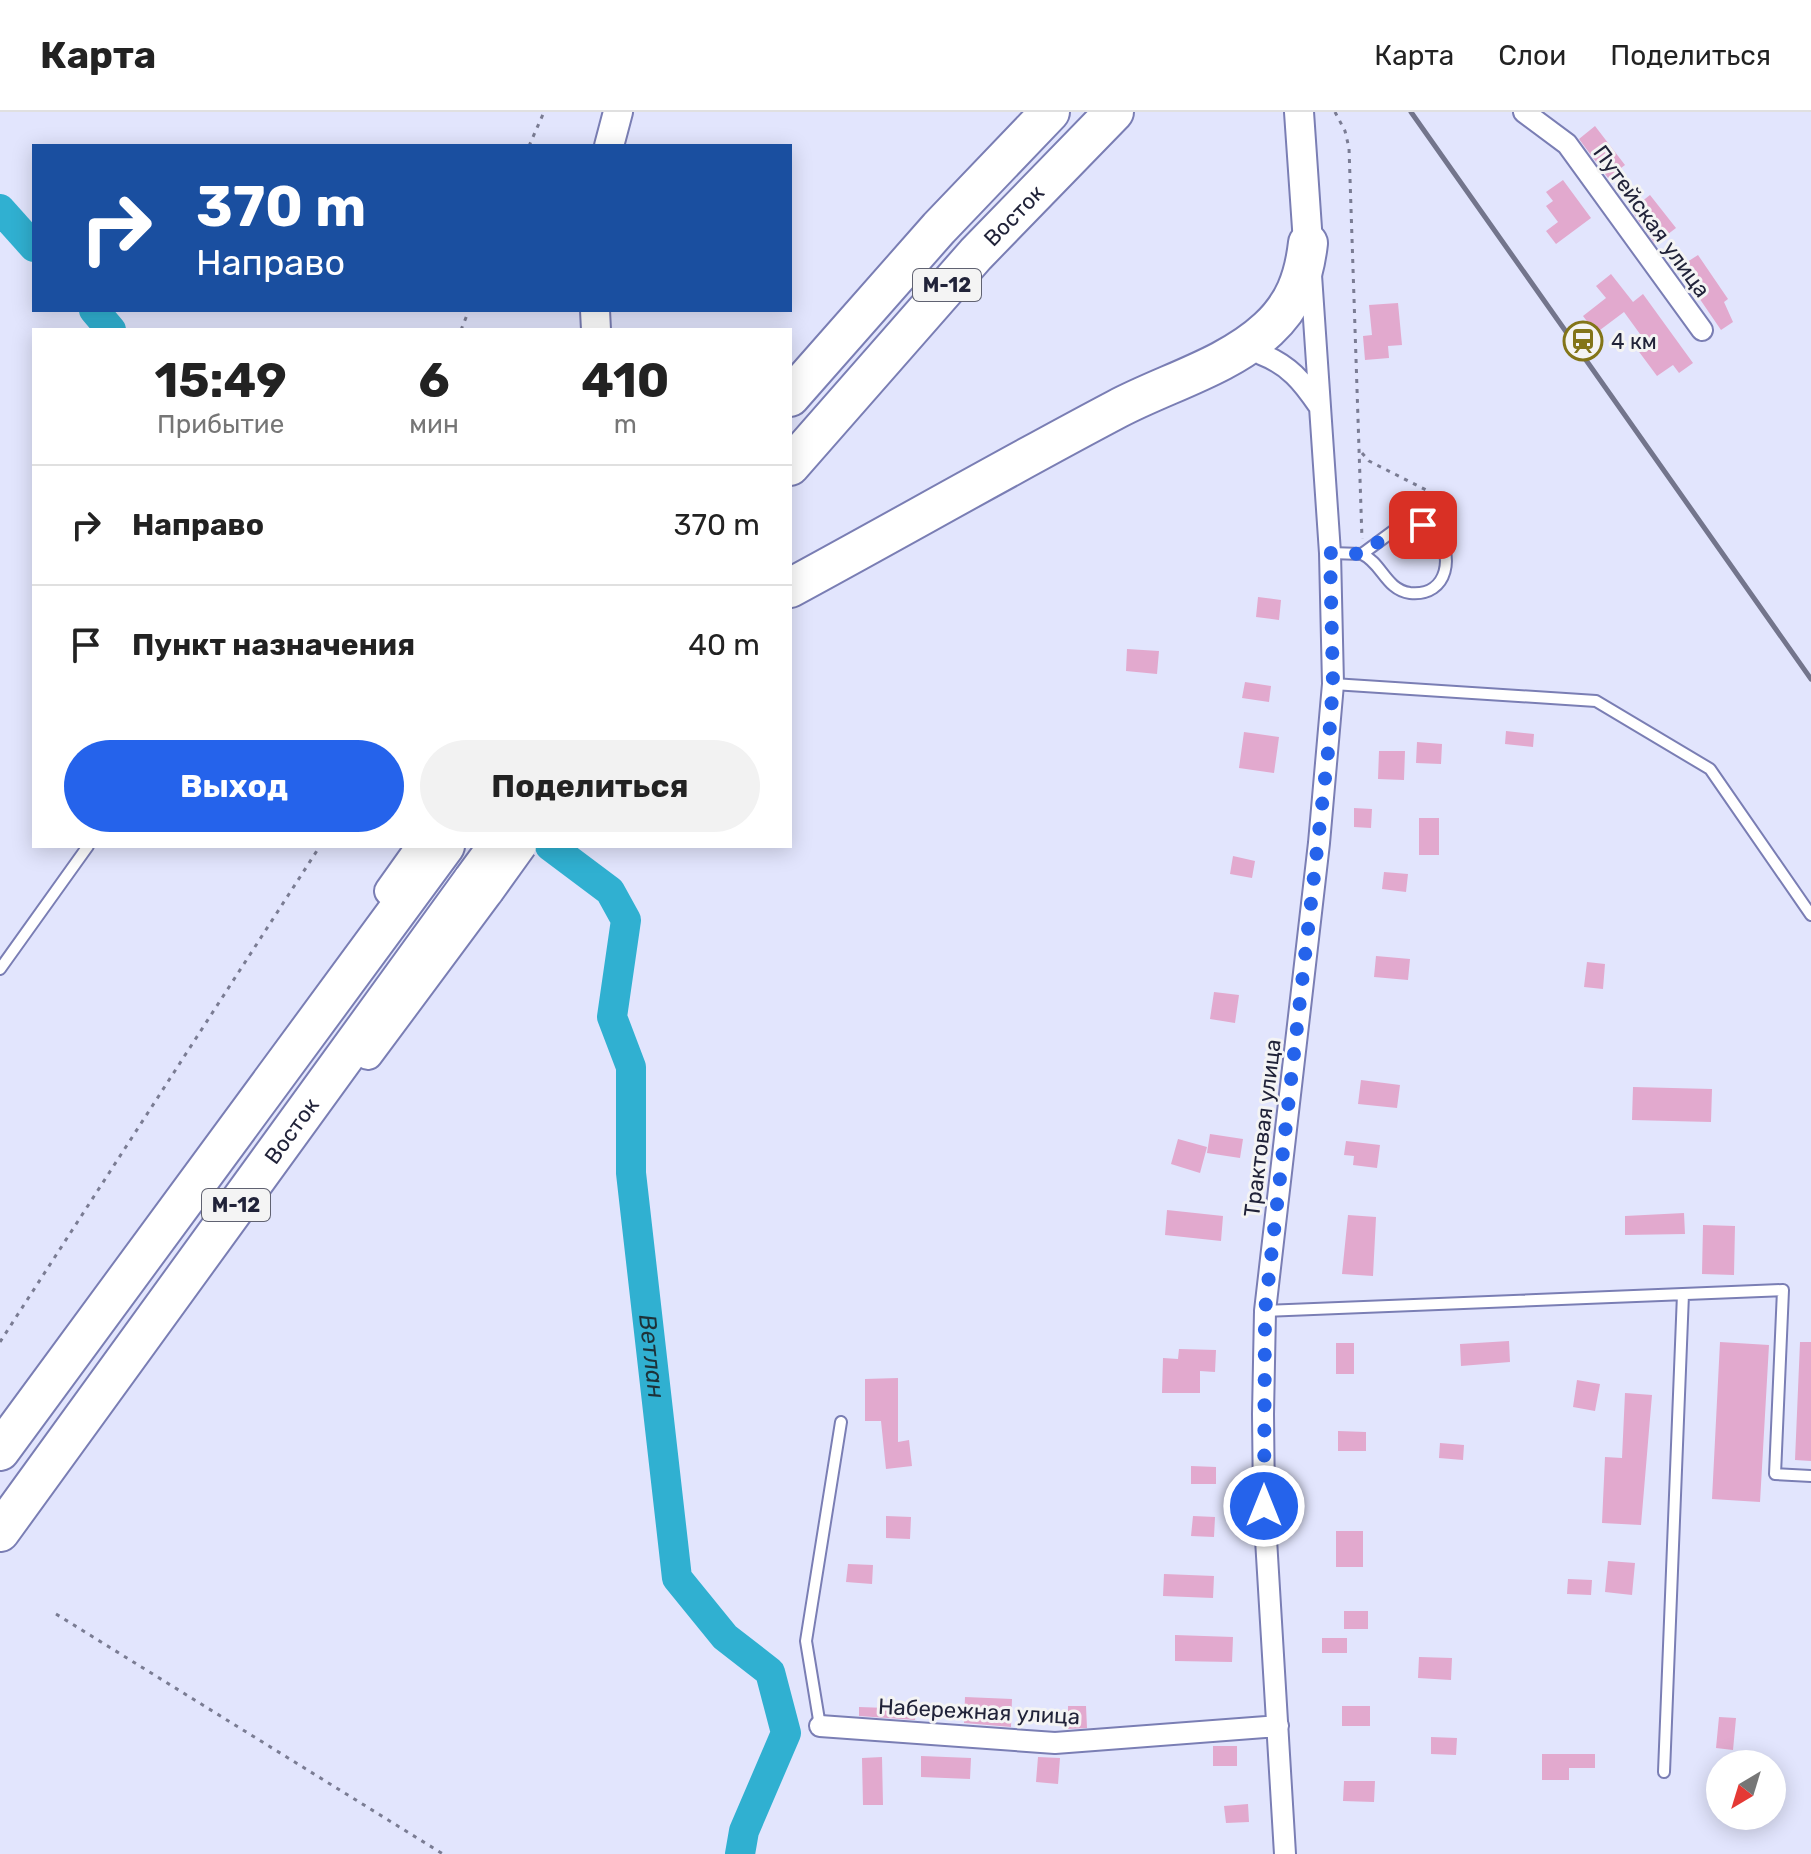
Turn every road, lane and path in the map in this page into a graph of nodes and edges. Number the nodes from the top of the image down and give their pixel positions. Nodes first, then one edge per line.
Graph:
1 (544, 112) edge
2 (618, 112) edge
3 (1050, 112) edge
4 (1114, 112) edge
5 (1299, 112) edge
6 (1335, 112) edge
7 (1524, 112) edge
8 (530, 144) edge
9 (610, 144) edge
10 (1308, 243) junction
11 (1702, 330) dead end
12 (1261, 354) dead end
13 (792, 395) edge
14 (1321, 408) junction
15 (1361, 452) junction
16 (792, 464) edge
17 (1440, 536) junction
18 (1330, 553) junction
19 (1362, 554) junction
20 (792, 587) edge
21 (1333, 684) junction
22 (87, 848) edge
23 (319, 848) edge
24 (497, 848) edge
25 (520, 848) edge
26 (435, 849) edge
27 (481, 886) junction
28 (1811, 915) edge
29 (0, 969) edge
30 (1683, 1294) junction
31 (1265, 1311) junction
32 (0, 1342) edge
33 (841, 1422) dead end
34 (0, 1451) edge
35 (1811, 1476) edge
36 (0, 1532) edge
37 (56, 1614) dead end
38 (820, 1726) joint
39 (1278, 1726) junction
40 (1664, 1772) dead end
41 (443, 1854) edge
42 (1285, 1854) edge

1 - 8 path
2 - 9 main road
3 - 13 highway, Восток / М-12
4 - 16 highway, Восток / М-12
5 - 10 main road
6 - 15 path
7 - 11 street, Путейская улица
10 - 14 street, Трактовая улица
10 - 20 highway
12 - 14 street
14 - 18 street, Трактовая улица
15 - 17 path
15 - 19 path
17 - 19 lane
17 - 19 lane
18 - 19 lane
18 - 21 street, Трактовая улица
21 - 28 lane
21 - 31 street, Трактовая улица
22 - 29 lane
23 - 32 path
24 - 27 highway, Восток / М-12, bridge
25 - 27 main road, bridge
26 - 34 highway, Восток / М-12
27 - 36 highway, Восток / М-12
30 - 31 lane
30 - 35 lane
30 - 40 lane
31 - 39 street, Трактовая улица
33 - 38 lane
37 - 41 path
38 - 39 street, Набережная улица
39 - 42 street, Трактовая улица

